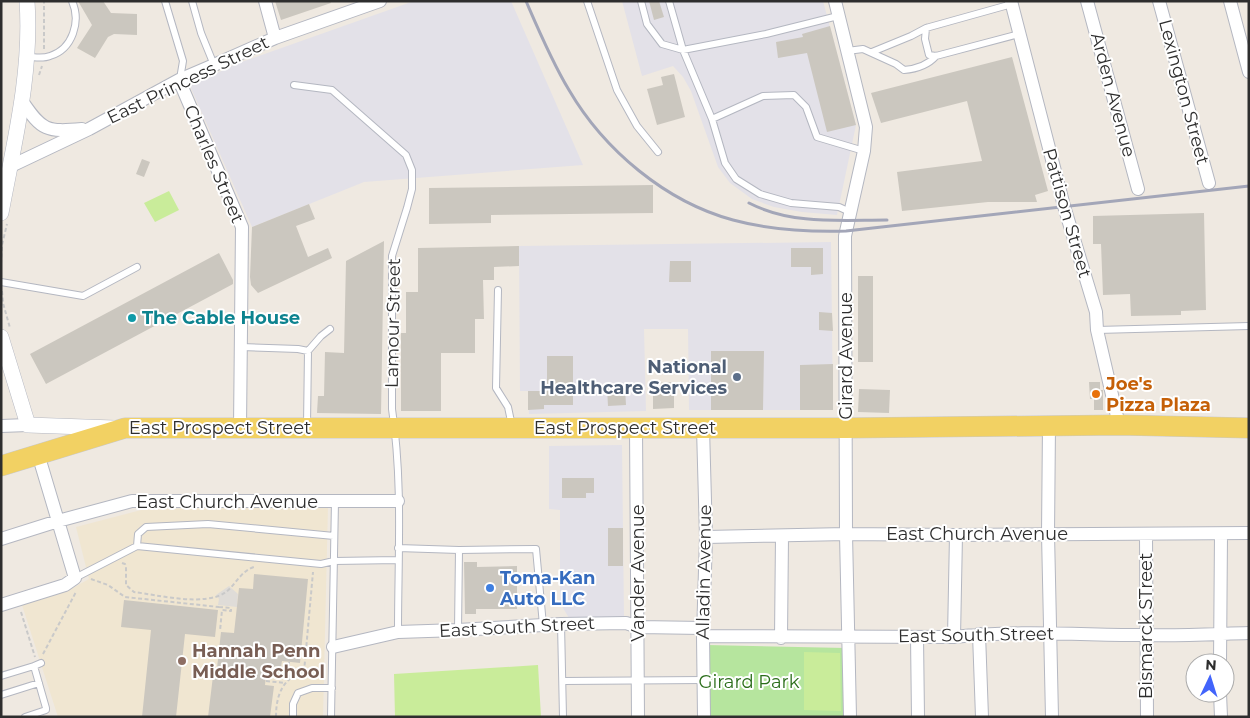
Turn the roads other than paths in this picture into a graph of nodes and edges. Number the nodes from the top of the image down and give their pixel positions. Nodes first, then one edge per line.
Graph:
1 (27, 1) edge
2 (72, 1) edge
3 (165, 1) edge
4 (192, 1) edge
5 (265, 1) edge
6 (380, 1) edge
7 (587, 1) edge
8 (641, 1) edge
9 (669, 1) edge
10 (835, 1) edge
11 (1087, 1) edge
12 (1159, 1) edge
13 (1230, 1) edge
14 (1011, 3) edge
15 (838, 16) junction
16 (926, 28) junction
17 (1019, 34) junction
18 (275, 38) junction
19 (683, 50) junction
20 (847, 51) junction
21 (872, 52) junction
22 (936, 56) junction
23 (27, 57) junction
24 (214, 65) junction
25 (1249, 72) edge
26 (179, 80) junction
27 (294, 85) dead end
28 (22, 101) junction
29 (712, 119) junction
30 (89, 129) junction
31 (864, 151) junction
32 (658, 152) dead end
33 (6, 168) edge
34 (1209, 184) dead end
35 (1138, 189) dead end
36 (850, 212) junction
37 (1, 213) edge
38 (137, 267) dead end
39 (1, 282) edge
40 (498, 290) dead end
41 (1249, 326) edge
42 (330, 329) dead end
43 (1097, 330) junction
44 (1, 337) edge
45 (241, 347) junction
46 (308, 351) junction
47 (6, 368) edge
48 (28, 425) junction
49 (1049, 425) junction
50 (1119, 425) junction
51 (1, 426) edge
52 (125, 428) junction
53 (240, 428) junction
54 (512, 428) junction
55 (636, 428) junction
56 (703, 428) junction
57 (846, 428) junction
58 (1249, 428) edge
59 (307, 429) junction
60 (395, 429) junction
61 (38, 454) junction
62 (1, 466) edge
63 (335, 501) junction
64 (398, 501) junction
65 (58, 521) junction
66 (1249, 533) edge
67 (846, 534) junction
68 (1048, 534) junction
69 (1221, 534) junction
70 (956, 535) junction
71 (1146, 535) junction
72 (334, 536) junction
73 (782, 536) junction
74 (706, 537) junction
75 (1, 539) edge
76 (136, 546) junction
77 (398, 548) junction
78 (459, 550) junction
79 (398, 560) junction
80 (334, 561) junction
81 (81, 580) junction
82 (1, 605) edge
83 (561, 624) junction
84 (543, 625) junction
85 (638, 627) junction
86 (458, 630) junction
87 (398, 632) junction
88 (703, 632) junction
89 (1051, 633) junction
90 (1249, 633) edge
91 (980, 634) junction
92 (1219, 634) junction
93 (1146, 635) junction
94 (917, 637) junction
95 (954, 637) junction
96 (781, 638) junction
97 (849, 638) junction
98 (333, 647) junction
99 (1220, 653) edge
100 (1, 676) edge
101 (638, 680) junction
102 (704, 680) junction
103 (563, 681) junction
104 (39, 683) junction
105 (332, 688) junction
106 (1, 695) edge
107 (1220, 703) edge
108 (46, 713) edge
109 (25, 717) edge
110 (293, 717) edge
111 (331, 717) edge
112 (563, 717) edge
113 (638, 717) edge
114 (704, 717) edge
115 (850, 717) edge
116 (918, 717) edge
117 (982, 717) edge
118 (1052, 717) edge
119 (1147, 717) edge
120 (1221, 717) edge

1 - 23 street
2 - 23 lane
3 - 26 lane
4 - 24 lane
5 - 18 street
6 - 18 street, East Princess Street
7 - 32 lane
8 - 19 lane
9 - 19 lane
10 - 15 street, Girard Avenue
11 - 35 street, Arden Avenue
12 - 34 street, Lexington Street
13 - 25 street
14 - 16 lane
14 - 17 street, Pattison Street
15 - 19 lane
15 - 20 street, Girard Avenue
16 - 21 lane
16 - 22 lane
17 - 22 lane
17 - 43 street, Pattison Street
18 - 24 street, East Princess Street
19 - 29 lane
20 - 21 lane
20 - 31 street, Girard Avenue
21 - 22 lane
23 - 28 street
24 - 26 street, East Princess Street
26 - 30 street, East Princess Street
26 - 45 street, Charles Street
27 - 60 lane, Lamour Street
28 - 30 street
28 - 33 street
29 - 31 lane
29 - 36 lane
30 - 33 street, East Princess Street
31 - 36 street, Girard Avenue
33 - 37 street
36 - 57 street, Girard Avenue
38 - 39 lane
40 - 54 lane
41 - 43 lane
42 - 46 lane
43 - 50 street, Pattison Street
44 - 47 street
45 - 46 lane
45 - 53 street, Charles Street
46 - 59 lane
47 - 48 street
48 - 51 street, East Prospect Street
48 - 52 street, East Prospect Street
49 - 50 main road, East Prospect Street
49 - 57 main road, East Prospect Street
49 - 68 street
50 - 58 main road, East Prospect Street
52 - 53 main road, East Prospect Street
52 - 61 main road
53 - 59 main road, East Prospect Street
54 - 55 main road, East Prospect Street
54 - 60 main road, East Prospect Street
55 - 56 main road, East Prospect Street
55 - 85 street, Vander Avenue
56 - 57 main road, East Prospect Street
56 - 74 street, Alladin Avenue
57 - 67 street, Girard Avenue
59 - 60 main road, East Prospect Street
60 - 64 lane, Lamour Street
61 - 62 main road
61 - 65 street
63 - 64 street, East Church Avenue
63 - 65 street, East Church Avenue
63 - 72 lane
64 - 77 lane, Lamour Street
65 - 75 street, East Church Avenue
65 - 81 street
66 - 69 street, East Church Avenue
67 - 70 street, East Church Avenue
67 - 73 street, East Church Avenue
67 - 97 street, Girard Avenue
68 - 70 street, East Church Avenue
68 - 71 street, East Church Avenue
68 - 89 street
69 - 71 street, East Church Avenue
69 - 92 street
70 - 95 street
71 - 93 street, Bismarck STreet
72 - 76 lane
72 - 80 lane
73 - 74 street, East Church Avenue
73 - 96 street
74 - 88 street, Alladin Avenue
76 - 80 lane
76 - 81 lane
77 - 78 lane
77 - 79 lane, Lamour Street
78 - 84 lane
78 - 86 lane
79 - 80 lane
79 - 87 lane, Lamour Street
80 - 98 lane
81 - 82 street
83 - 84 street, East South Street
83 - 85 street, East South Street
83 - 103 lane
84 - 86 street, East South Street
85 - 88 street, East South Street
85 - 101 street, Vander Avenue
86 - 87 street, East South Street
87 - 98 street, East South Street
88 - 96 street, East South Street
88 - 102 street, Alladin Avenue
89 - 91 street, East South Street
89 - 93 street, East South Street
89 - 118 street
90 - 92 street, East South Street
91 - 95 street, East South Street
91 - 117 street
92 - 93 street, East South Street
92 - 99 street
93 - 119 street, Bismarck STreet
94 - 95 street, East South Street
94 - 97 street, East South Street
94 - 116 street
96 - 97 street, East South Street
97 - 115 street, Girard Avenue
98 - 105 lane
100 - 104 lane
101 - 102 lane
101 - 103 lane
101 - 113 street, Vander Avenue
102 - 114 street, Alladin Avenue
103 - 112 lane
104 - 106 lane
104 - 108 lane
105 - 110 lane
105 - 111 lane
107 - 120 street
108 - 109 lane

